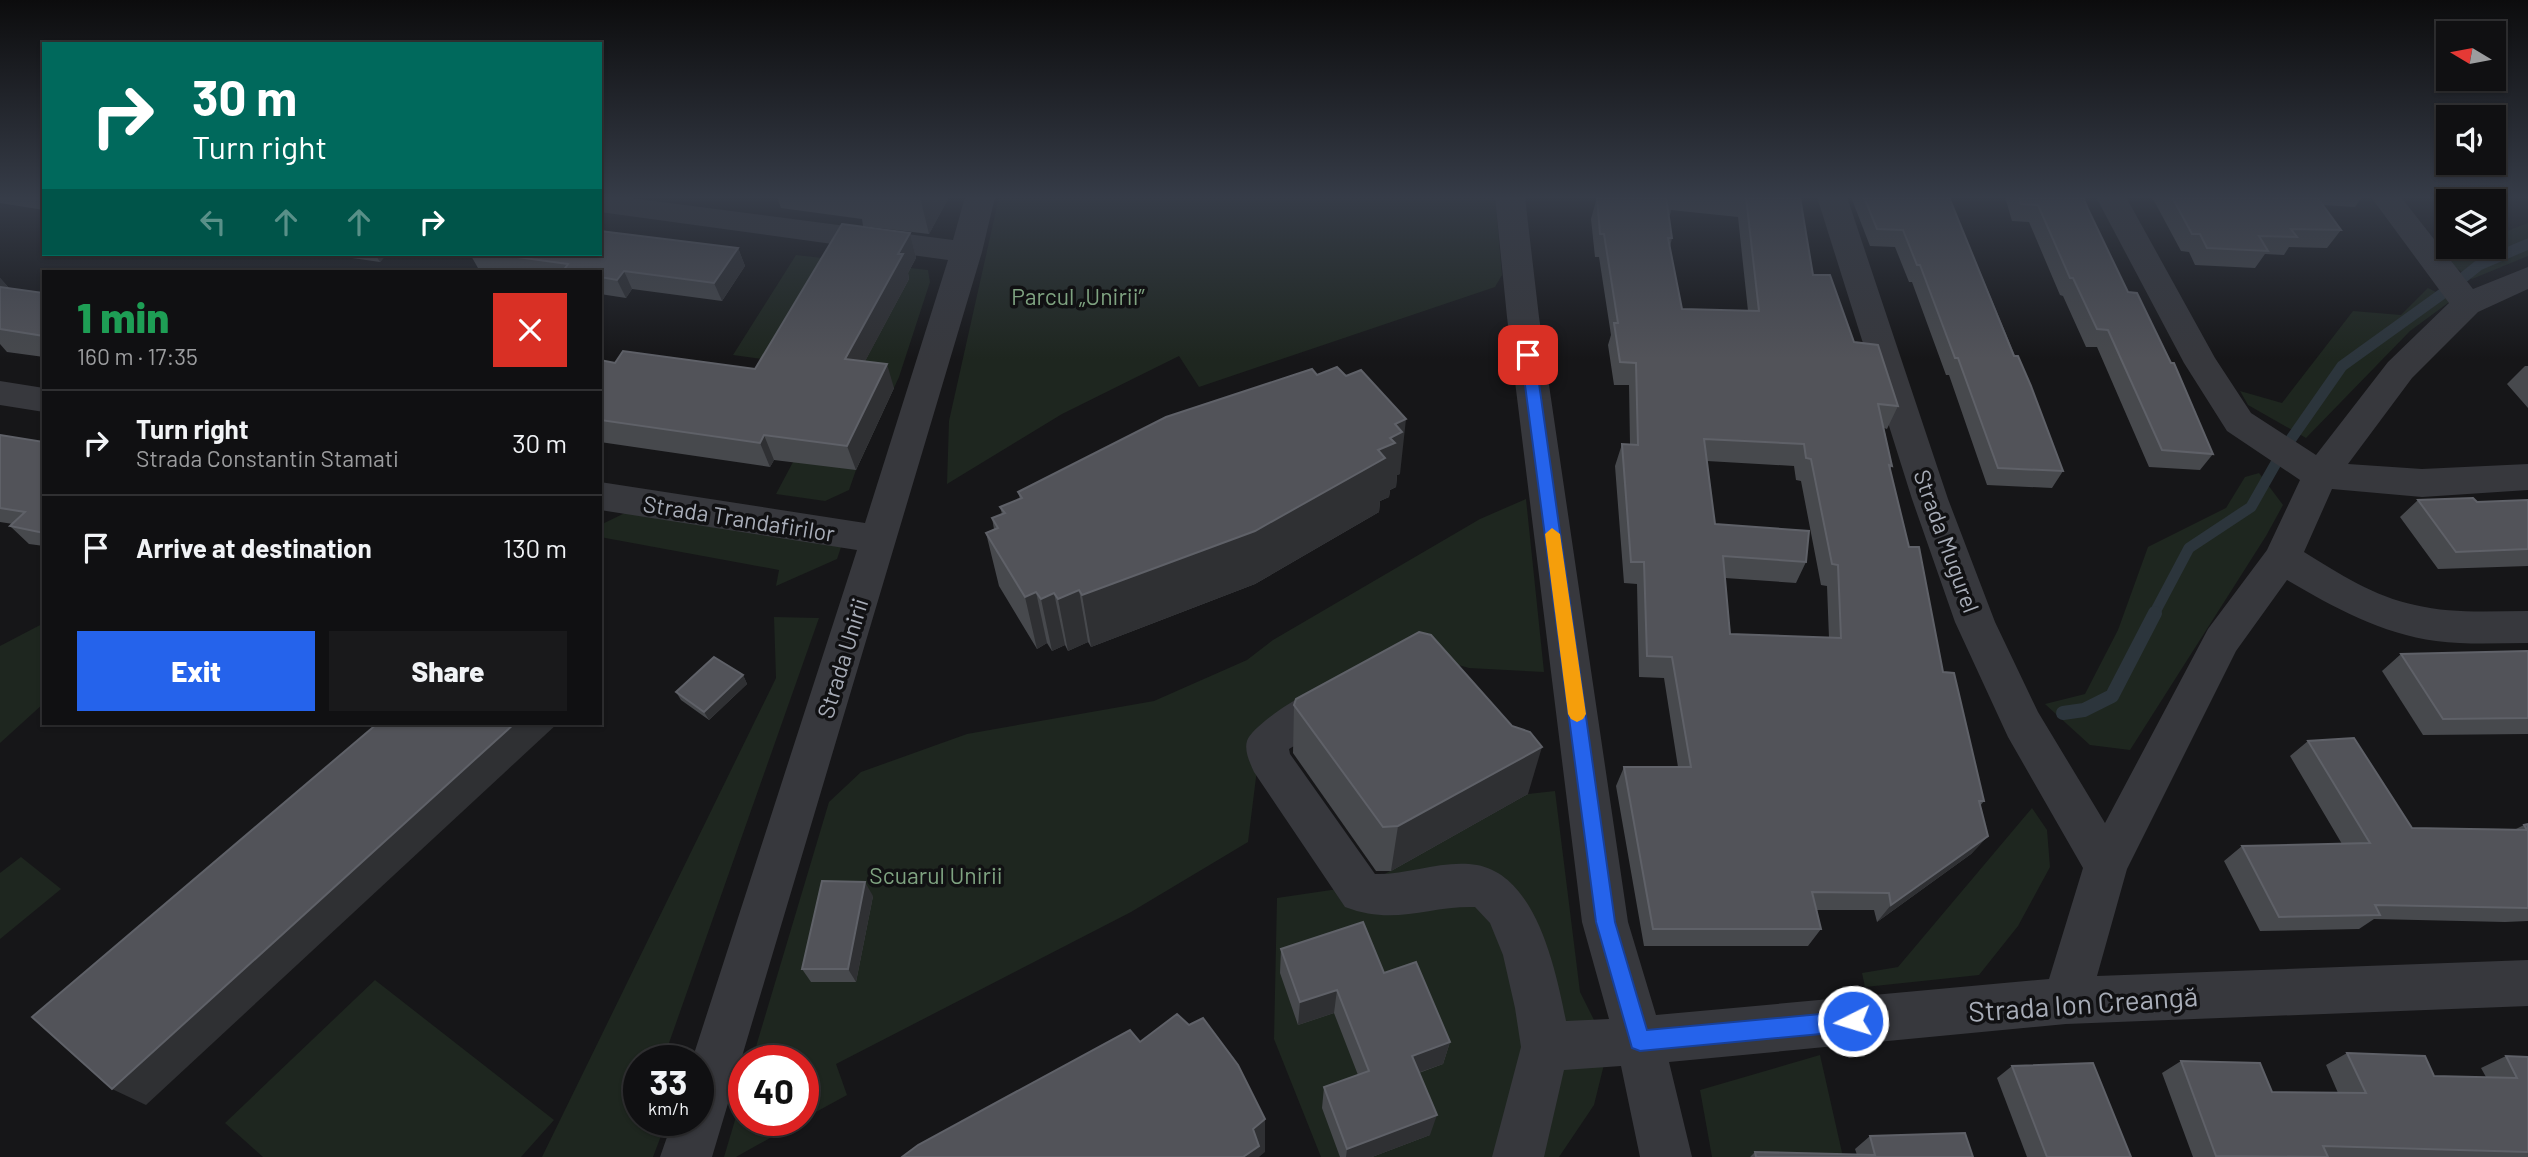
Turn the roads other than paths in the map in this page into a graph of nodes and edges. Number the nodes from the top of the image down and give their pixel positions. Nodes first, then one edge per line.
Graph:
1 (951, 251) edge
2 (1516, 251) edge
3 (1850, 251) edge
4 (2140, 251) edge
5 (2427, 251) edge
6 (966, 253) joint
7 (2528, 277) edge
8 (2467, 304) junction
9 (0, 393) edge
10 (42, 400) edge
11 (2320, 474) junction
12 (2528, 477) edge
13 (602, 496) edge
14 (877, 539) junction
15 (2282, 558) junction
16 (2528, 627) edge
17 (1376, 677) edge
18 (2106, 866) junction
19 (2528, 983) edge
20 (2066, 1001) junction
21 (1640, 1041) junction
22 (1545, 1047) junction
23 (714, 1067) edge
24 (693, 1136) edge
25 (1656, 1151) edge
26 (686, 1157) edge
27 (1518, 1157) edge

1 - 6 street
2 - 21 street
3 - 18 street, Strada Mugurel
4 - 11 street
5 - 8 street
6 - 14 street, Strada Unirii
7 - 8 street
8 - 11 street
9 - 10 street
11 - 12 street
11 - 15 street
13 - 14 street, Strada Trandafirilor
14 - 23 street, Strada Unirii
15 - 16 street
15 - 18 street
17 - 22 street
18 - 20 street
19 - 20 street, Strada Ion Creangă
20 - 21 street, Strada Ion Creangă
21 - 22 street, Strada Ion Creangă
21 - 25 street
22 - 27 street
24 - 26 street, Strada Unirii

